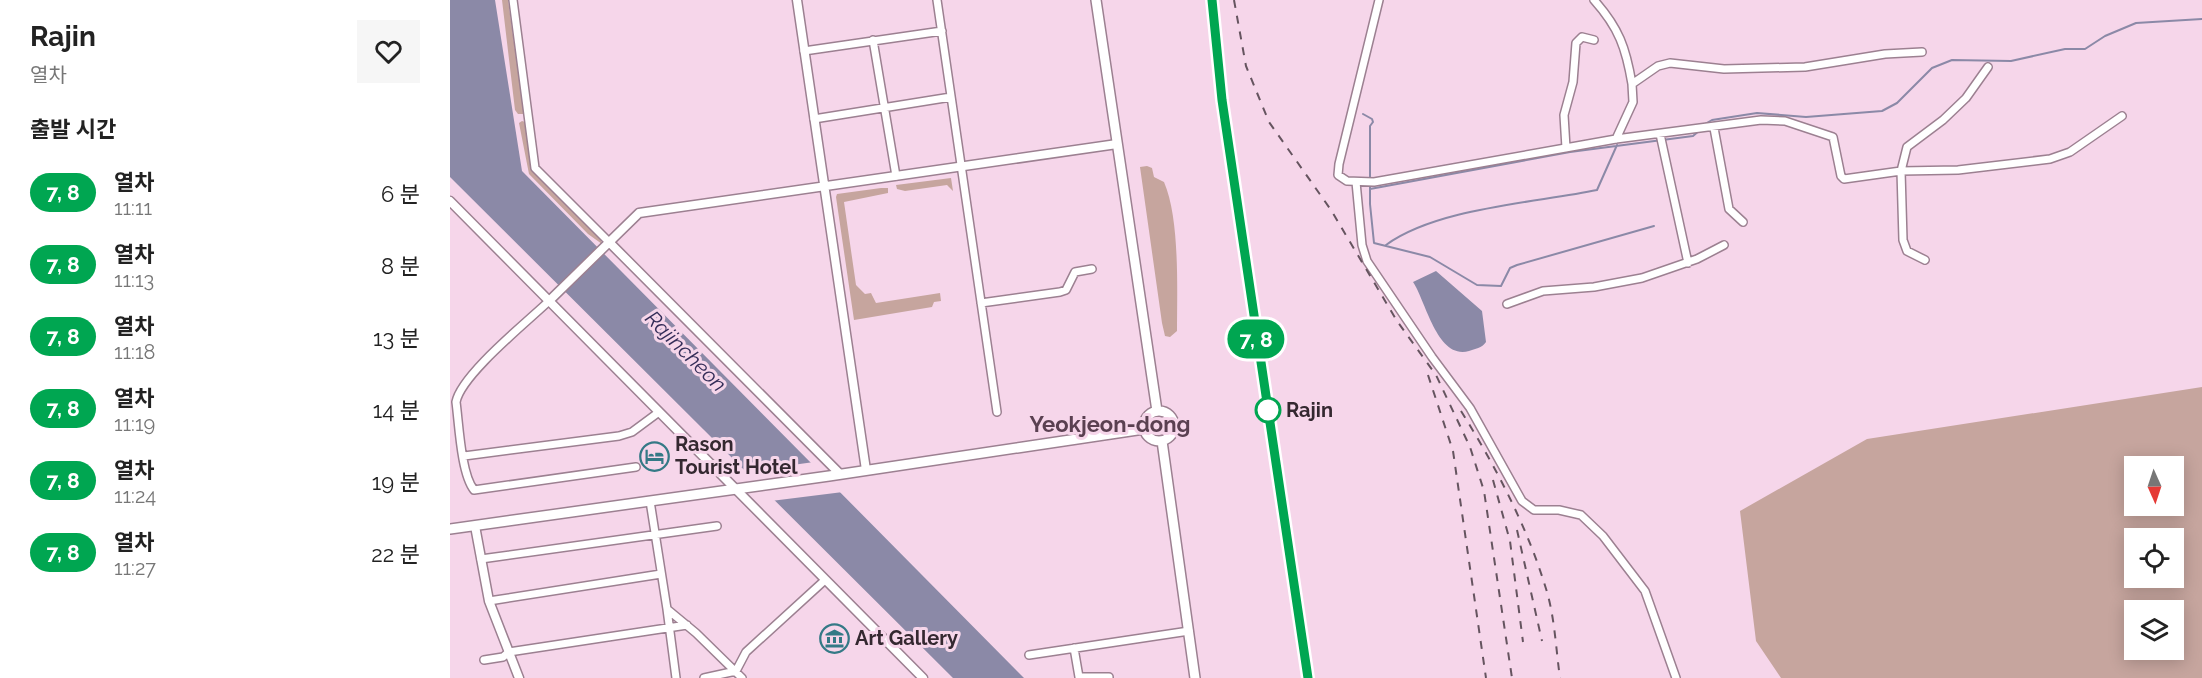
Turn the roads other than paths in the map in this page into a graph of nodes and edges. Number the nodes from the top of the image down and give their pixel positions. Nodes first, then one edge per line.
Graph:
1 (513, 0) edge
2 (797, 0) edge
3 (937, 0) edge
4 (1096, 0) edge
5 (1379, 0) edge
6 (1594, 0) edge
7 (942, 31) junction
8 (873, 40) junction
9 (1594, 40) dead end
10 (804, 51) junction
11 (1922, 52) dead end
12 (1988, 67) dead end
13 (1632, 84) junction
14 (951, 97) junction
15 (884, 107) junction
16 (2122, 116) dead end
17 (814, 118) junction
18 (1714, 128) junction
19 (1660, 134) junction
20 (1616, 139) junction
21 (1117, 144) junction
22 (1566, 148) junction
23 (961, 167) junction
24 (1901, 171) junction
25 (896, 176) junction
26 (1356, 183) junction
27 (824, 186) junction
28 (450, 201) edge
29 (1743, 222) dead end
30 (609, 242) junction
31 (1724, 245) dead end
32 (1925, 260) dead end
33 (1688, 262) junction
34 (1092, 269) dead end
35 (549, 301) junction
36 (981, 303) junction
37 (1507, 304) dead end
38 (659, 411) junction
39 (1157, 411) junction
40 (997, 412) dead end
41 (1144, 429) junction
42 (1162, 441) junction
43 (464, 456) junction
44 (636, 467) dead end
45 (866, 470) junction
46 (840, 474) junction
47 (735, 490) junction
48 (650, 501) junction
49 (475, 526) junction
50 (717, 526) dead end
51 (450, 529) edge
52 (655, 535) junction
53 (481, 559) junction
54 (661, 574) junction
55 (825, 580) junction
56 (489, 600) junction
57 (667, 609) junction
58 (687, 626) junction
59 (669, 627) junction
60 (1189, 632) junction
61 (1074, 648) junction
62 (509, 652) junction
63 (1029, 654) dead end
64 (484, 660) dead end
65 (736, 671) junction
66 (1109, 677) edge
67 (519, 678) edge
68 (676, 678) edge
69 (704, 678) edge
70 (742, 678) edge
71 (923, 678) edge
72 (1195, 678) edge
73 (1676, 678) edge

1 - 30 street
2 - 10 street
3 - 7 street
4 - 21 main road
5 - 26 street
6 - 13 street
7 - 8 street
7 - 14 street
8 - 10 street
8 - 15 street
9 - 22 street
10 - 17 street
11 - 13 street
12 - 24 street
13 - 20 street
14 - 15 street
14 - 23 street
15 - 17 street
15 - 25 street
16 - 24 street
17 - 27 street
18 - 19 street
18 - 24 street
18 - 29 street
19 - 20 street
19 - 33 street
20 - 22 street
21 - 23 street
21 - 39 main road
22 - 26 street
23 - 25 street
23 - 36 street
24 - 32 street
25 - 27 street
26 - 73 street
27 - 30 street
27 - 45 street
28 - 35 street
30 - 35 street
30 - 46 street
31 - 33 street
33 - 37 street
34 - 36 street
35 - 38 street
35 - 43 street
36 - 40 street
38 - 43 street
38 - 47 street
39 - 41 main road
39 - 42 main road
41 - 42 main road
41 - 45 main road
42 - 60 main road
43 - 44 street
45 - 46 main road
46 - 47 main road
47 - 48 main road
47 - 55 street
48 - 49 main road
48 - 52 street
49 - 51 main road
49 - 53 street
50 - 52 street
52 - 53 street
52 - 54 street
53 - 56 street
54 - 56 street
54 - 57 street
55 - 65 street
55 - 71 street
56 - 62 street
57 - 58 street
57 - 59 street
58 - 59 street
58 - 65 street
59 - 62 street
59 - 68 street
60 - 61 street
60 - 72 main road
61 - 63 street
61 - 66 street
62 - 64 street
62 - 67 street
65 - 69 street
65 - 70 street

